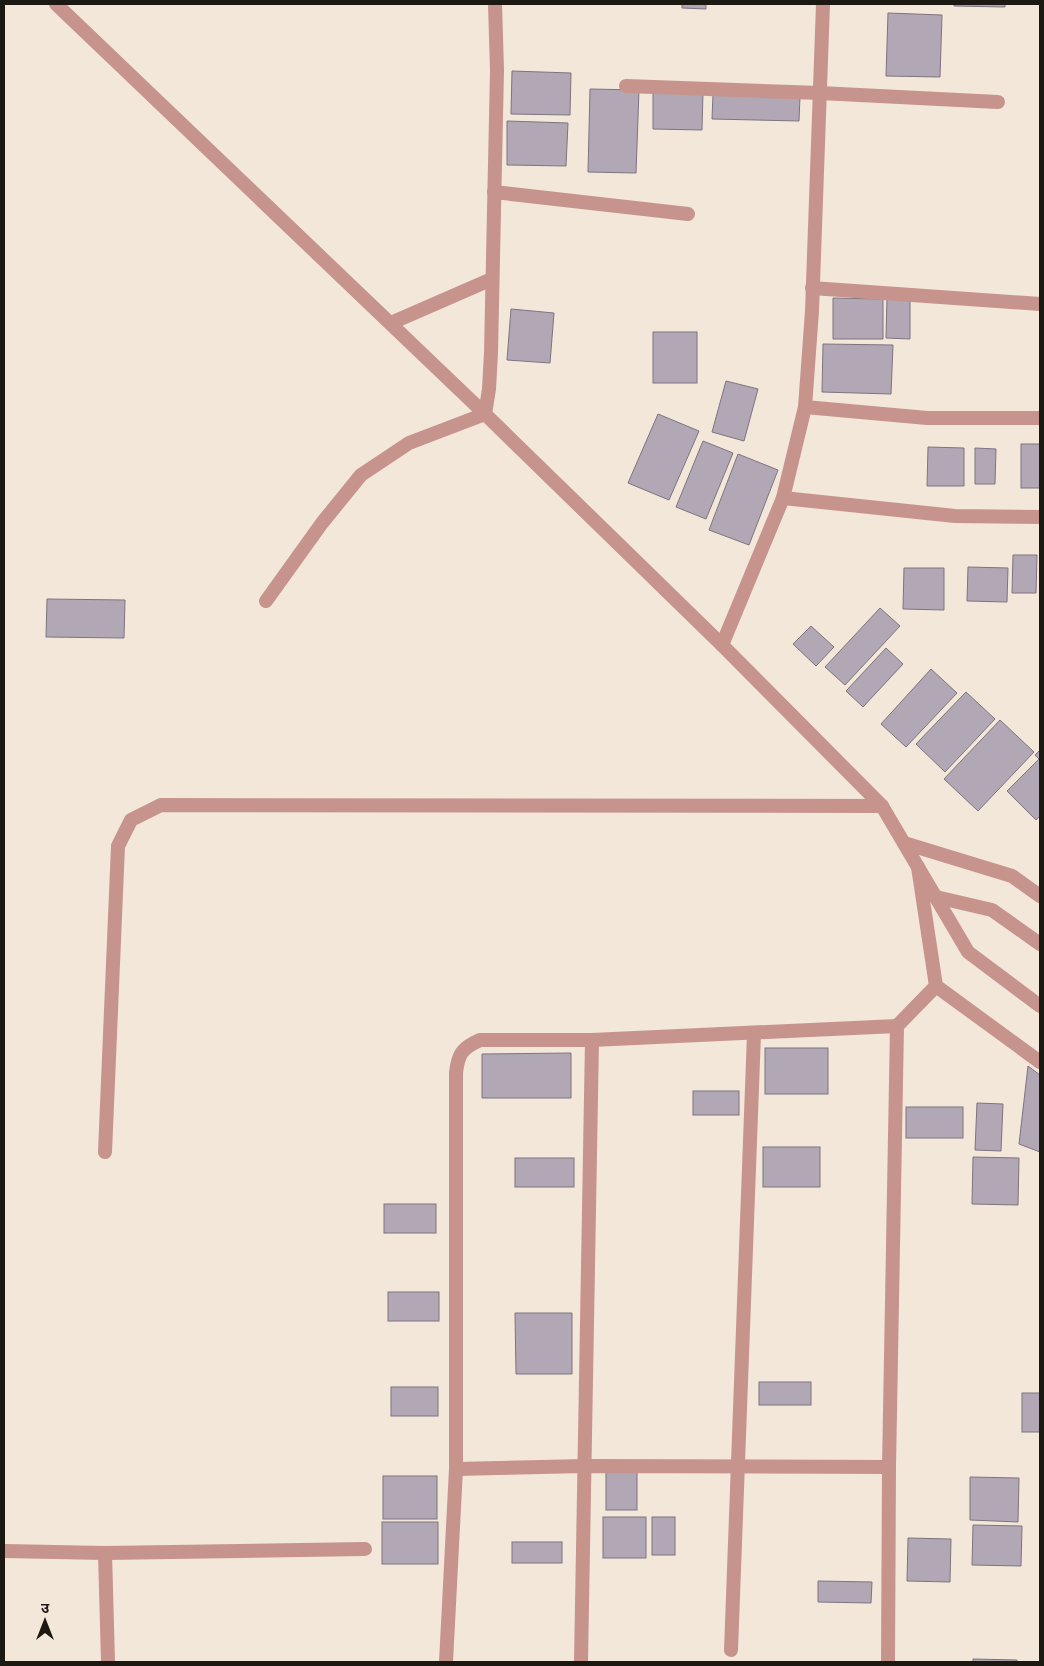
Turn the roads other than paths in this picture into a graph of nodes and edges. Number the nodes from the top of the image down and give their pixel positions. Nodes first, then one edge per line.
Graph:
1 (56, 4) edge
2 (495, 4) edge
3 (823, 4) edge
4 (626, 86) dead end
5 (820, 93) junction
6 (998, 102) dead end
7 (494, 192) junction
8 (688, 214) dead end
9 (492, 279) junction
10 (812, 288) junction
11 (1040, 304) edge
12 (391, 323) junction
13 (804, 407) junction
14 (485, 414) junction
15 (1040, 418) edge
16 (783, 498) junction
17 (1040, 517) edge
18 (266, 601) dead end
19 (722, 645) junction
20 (882, 806) junction
21 (904, 843) junction
22 (918, 868) junction
23 (1040, 896) edge
24 (936, 897) junction
25 (1040, 944) edge
26 (936, 986) junction
27 (1040, 1006) edge
28 (897, 1026) junction
29 (754, 1034) junction
30 (592, 1040) junction
31 (1040, 1062) edge
32 (104, 1152) dead end
33 (585, 1466) junction
34 (737, 1466) junction
35 (889, 1467) junction
36 (456, 1469) junction
37 (366, 1549) dead end
38 (4, 1551) edge
39 (105, 1552) junction
40 (731, 1650) dead end
41 (108, 1662) edge
42 (446, 1662) edge
43 (581, 1662) edge
44 (888, 1662) edge

1 - 12 street
2 - 7 street
3 - 5 street
4 - 5 street
5 - 6 street
5 - 10 street
7 - 8 street
7 - 9 street
9 - 12 street
9 - 14 street
10 - 11 street
10 - 13 street
12 - 14 street
13 - 15 street
13 - 16 street
14 - 18 street
14 - 19 street
16 - 17 street
16 - 19 street
19 - 20 street
20 - 21 street
20 - 32 street
21 - 22 street
21 - 23 street
22 - 24 street
22 - 26 street
24 - 25 street
24 - 27 street
26 - 28 street
26 - 31 street
28 - 29 street
28 - 35 street
29 - 30 street
29 - 34 street
30 - 33 street
30 - 36 street
33 - 34 street
33 - 36 street
33 - 43 street
34 - 35 street
34 - 40 street
35 - 44 street
36 - 42 street
37 - 39 street
38 - 39 street
39 - 41 street

